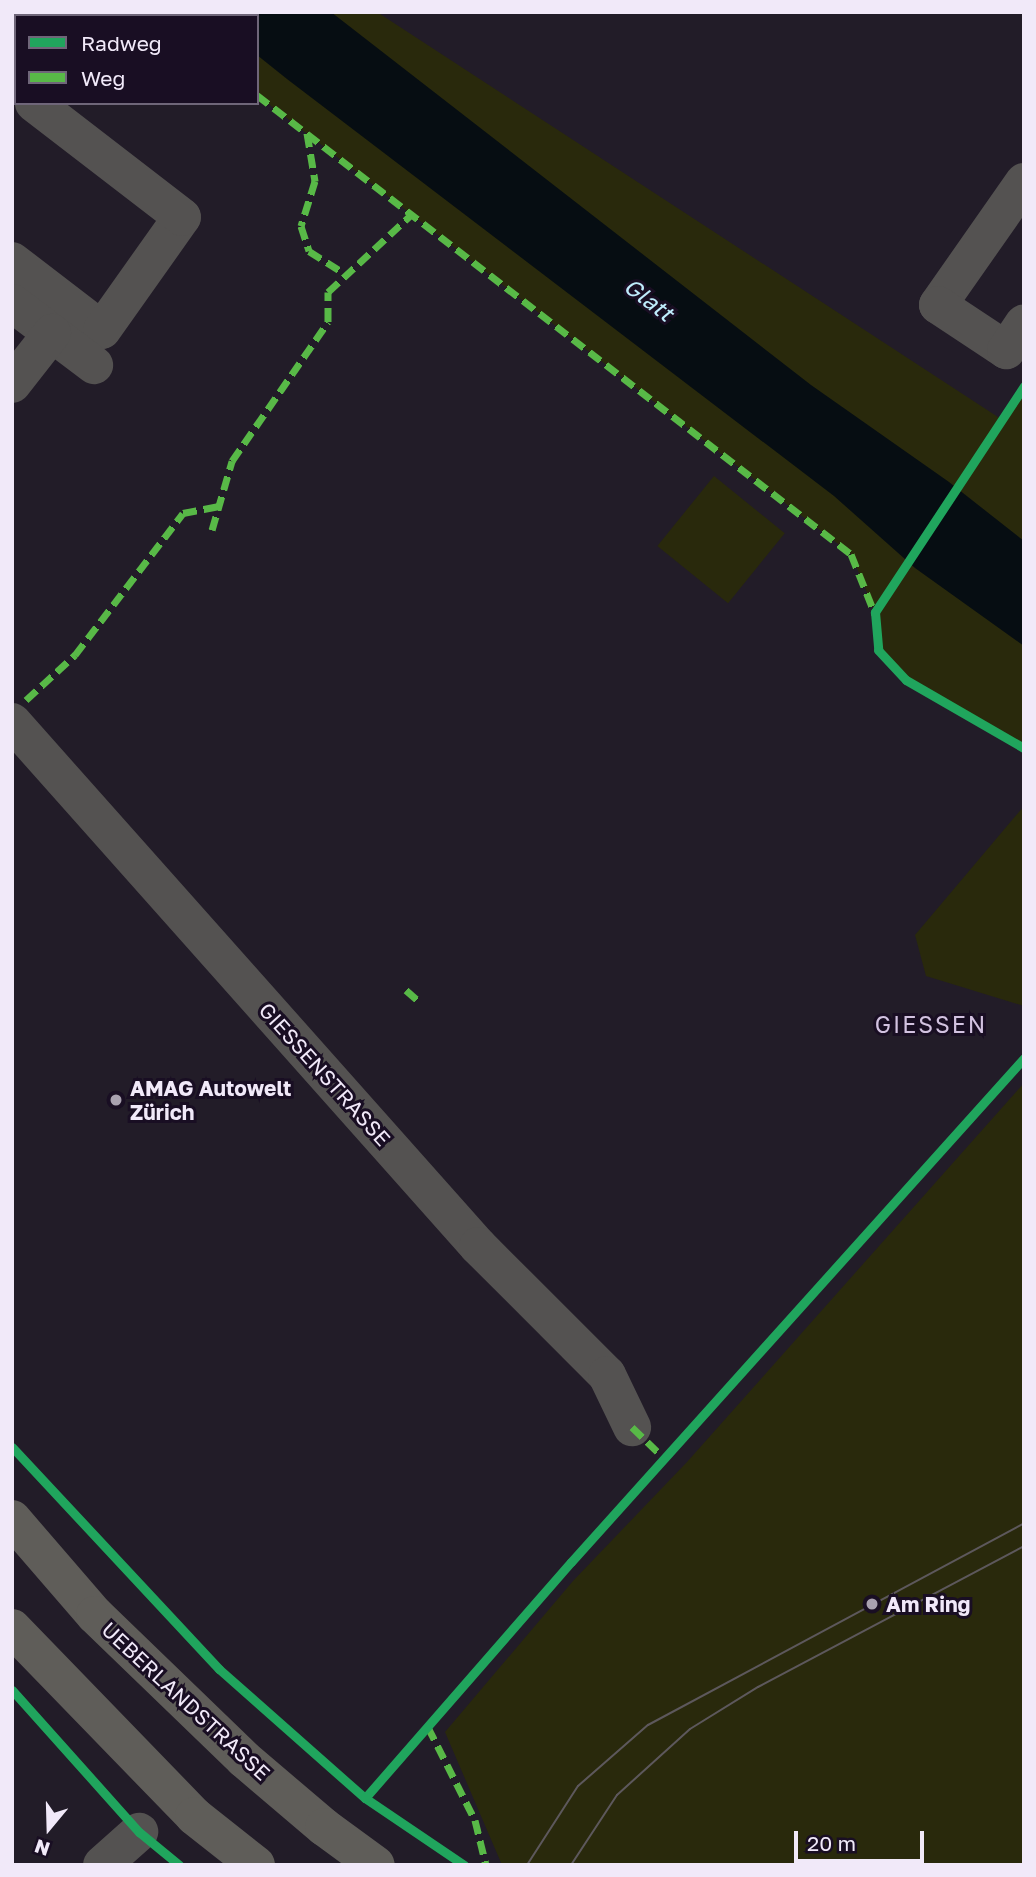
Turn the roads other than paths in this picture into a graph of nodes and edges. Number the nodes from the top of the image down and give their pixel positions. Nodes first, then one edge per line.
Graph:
1 (37, 105) edge
2 (1024, 182) edge
3 (12, 261) edge
4 (12, 303) edge
5 (1024, 323) edge
6 (52, 333) junction
7 (94, 365) dead end
8 (12, 384) edge
9 (12, 722) edge
10 (632, 1427) dead end
11 (12, 1520) edge
12 (12, 1628) edge
13 (139, 1832) dead end
14 (102, 1865) edge
15 (256, 1865) edge
16 (376, 1865) edge

1 - 3 street
2 - 5 street
4 - 6 street
6 - 7 street
6 - 8 street
9 - 10 street, GIESSENSTRASSE
11 - 16 main road, UEBERLANDSTRASSE
12 - 15 main road
13 - 14 street

